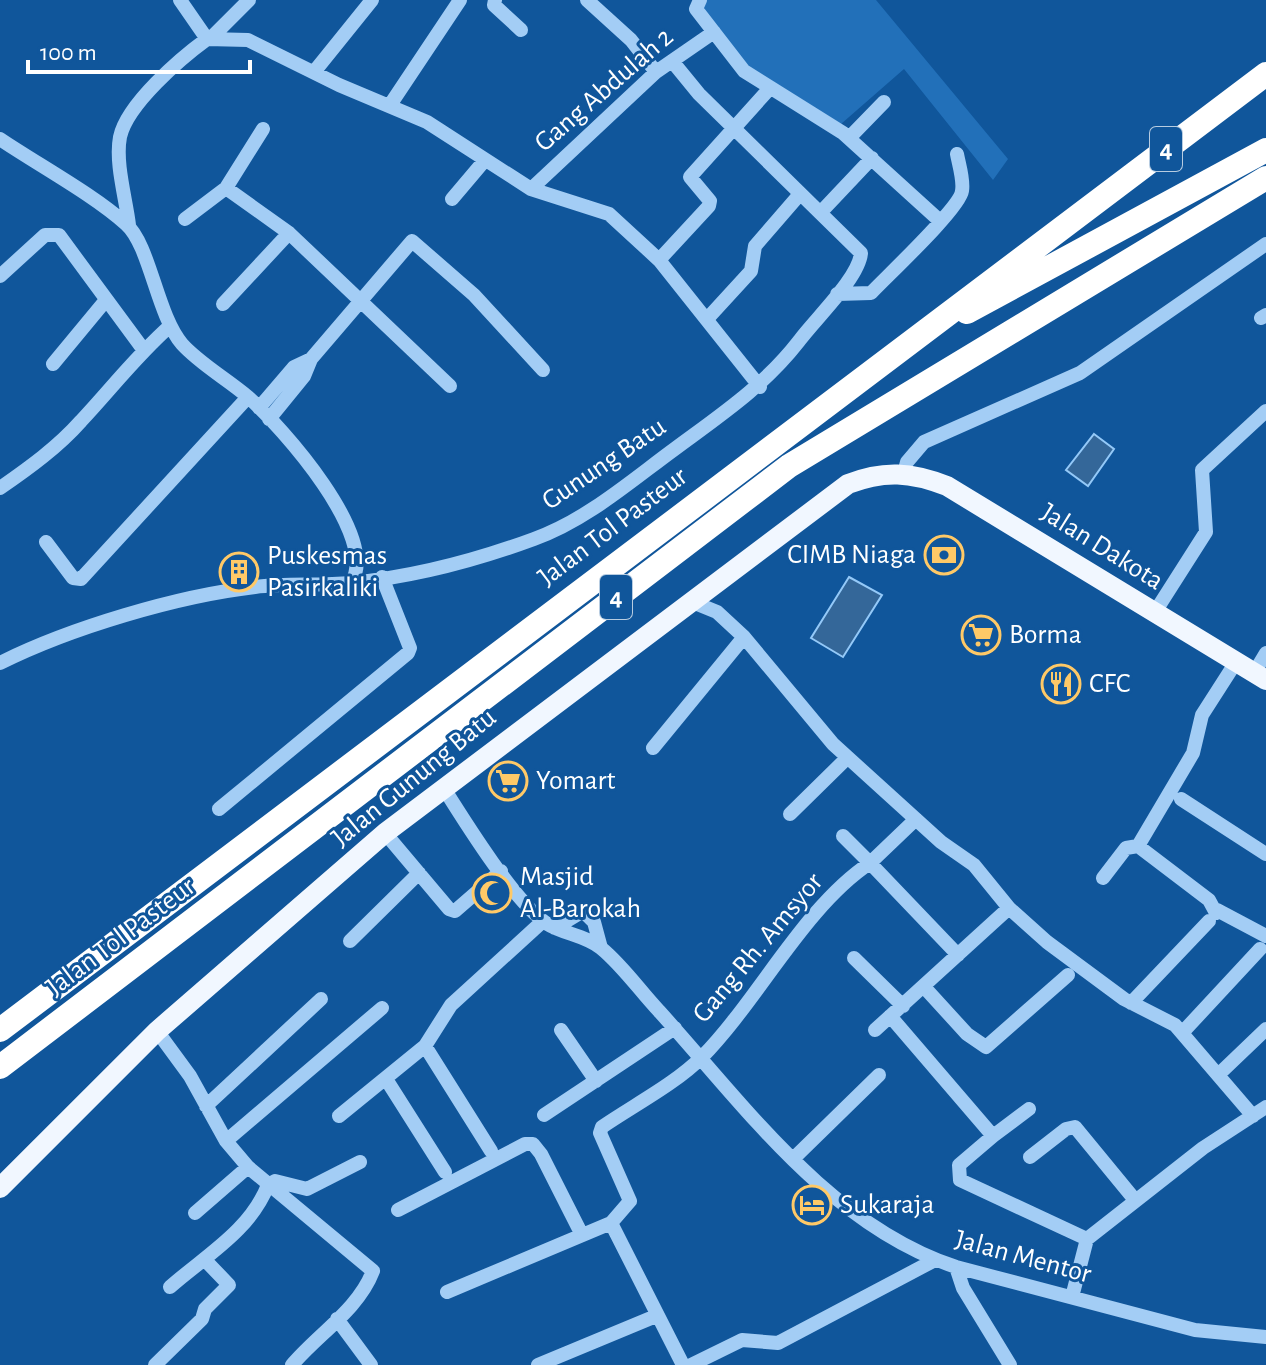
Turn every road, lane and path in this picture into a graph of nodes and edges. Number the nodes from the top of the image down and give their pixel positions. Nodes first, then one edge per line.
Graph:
1 (180, 0) edge
2 (249, 0) edge
3 (372, 0) edge
4 (460, 0) edge
5 (495, 0) edge
6 (587, 0) edge
7 (700, 0) edge
8 (521, 30) dead end
9 (714, 32) junction
10 (209, 39) junction
11 (672, 61) junction
12 (314, 72) junction
13 (656, 72) junction
14 (1266, 74) edge
15 (770, 88) junction
16 (884, 102) dead end
17 (390, 105) junction
18 (736, 127) junction
19 (263, 129) dead end
20 (849, 138) junction
21 (0, 139) edge
22 (1266, 150) edge
23 (957, 154) dead end
24 (872, 158) junction
25 (485, 160) junction
26 (1266, 178) edge
27 (226, 188) junction
28 (531, 189) junction
29 (800, 194) junction
30 (452, 199) dead end
31 (821, 212) junction
32 (185, 219) dead end
33 (940, 221) junction
34 (129, 225) junction
35 (289, 233) junction
36 (1266, 244) edge
37 (659, 260) junction
38 (0, 276) edge
39 (837, 294) junction
40 (106, 300) junction
41 (358, 301) junction
42 (223, 304) dead end
43 (707, 319) junction
44 (170, 326) junction
45 (143, 349) junction
46 (891, 354) junction
47 (53, 364) dead end
48 (543, 370) dead end
49 (450, 386) dead end
50 (760, 387) junction
51 (259, 408) junction
52 (1266, 411) edge
53 (904, 473) junction
54 (0, 488) edge
55 (46, 542) dead end
56 (382, 577) junction
57 (351, 583) junction
58 (690, 601) junction
59 (1155, 612) junction
60 (744, 637) junction
61 (1266, 653) edge
62 (1236, 662) junction
63 (0, 663) edge
64 (1260, 677) edge
65 (653, 748) dead end
66 (847, 758) junction
67 (443, 787) junction
68 (1181, 799) dead end
69 (219, 809) dead end
70 (790, 814) dead end
71 (916, 819) junction
72 (385, 833) junction
73 (843, 836) dead end
74 (1138, 846) junction
75 (1266, 854) edge
76 (870, 863) junction
77 (501, 871) junction
78 (419, 873) junction
79 (1103, 878) dead end
80 (1009, 908) junction
81 (1214, 915) junction
82 (549, 924) junction
83 (350, 941) dead end
84 (1263, 942) edge
85 (601, 948) junction
86 (958, 955) junction
87 (854, 958) dead end
88 (1068, 975) dead end
89 (925, 988) junction
90 (321, 999) dead end
91 (1131, 1003) junction
92 (903, 1006) junction
93 (382, 1008) dead end
94 (890, 1016) junction
95 (675, 1028) junction
96 (1266, 1029) edge
97 (0, 1030) edge
98 (561, 1030) dead end
99 (875, 1030) dead end
100 (157, 1031) junction
101 (1182, 1033) junction
102 (425, 1046) junction
103 (701, 1059) junction
104 (0, 1067) edge
105 (879, 1075) dead end
106 (1218, 1075) junction
107 (386, 1079) junction
108 (596, 1081) junction
109 (206, 1106) junction
110 (1029, 1109) dead end
111 (1262, 1111) edge
112 (544, 1115) dead end
113 (339, 1116) dead end
114 (993, 1136) junction
115 (226, 1141) junction
116 (491, 1151) dead end
117 (1030, 1157) dead end
118 (793, 1159) junction
119 (360, 1162) dead end
120 (248, 1167) junction
121 (445, 1172) dead end
122 (268, 1185) junction
123 (0, 1188) edge
124 (1135, 1200) junction
125 (398, 1210) dead end
126 (195, 1213) dead end
127 (611, 1223) junction
128 (581, 1233) junction
129 (1087, 1239) junction
130 (205, 1260) junction
131 (935, 1260) junction
132 (956, 1267) junction
133 (170, 1287) dead end
134 (447, 1292) dead end
135 (1072, 1297) junction
136 (656, 1316) junction
137 (337, 1319) junction
138 (1266, 1337) edge
139 (155, 1365) edge
140 (292, 1365) edge
141 (371, 1365) edge
142 (538, 1365) edge
143 (683, 1365) edge
144 (691, 1365) edge
145 (1010, 1365) edge

1 - 10 street
2 - 10 street
3 - 12 street
4 - 17 street
5 - 8 street
6 - 13 street
7 - 9 street
9 - 11 street, Gang Abdulah 2
9 - 15 street
10 - 12 street
10 - 34 street
11 - 13 street, Gang Abdulah 2
11 - 18 street
12 - 17 street
13 - 28 street, Gang Abdulah 2
14 - 46 highway, Jalan Tol Pasteur / 4
15 - 18 street
15 - 20 street
16 - 20 street
17 - 25 street
18 - 29 street
18 - 37 street
19 - 27 street
20 - 24 street
21 - 34 street
22 - 46 highway
23 - 33 street
24 - 31 street
24 - 33 street
25 - 28 street
25 - 30 street
26 - 104 highway, Jalan Tol Pasteur / 4
27 - 32 street
27 - 35 street
28 - 37 street
29 - 31 street
29 - 43 street
31 - 39 street, Gunung Batu
33 - 39 street
34 - 44 street
35 - 41 street
35 - 42 street
36 - 53 street
37 - 43 street
38 - 40 street
39 - 50 street, Gunung Batu
40 - 45 street
40 - 47 street
41 - 48 street
41 - 49 street
41 - 51 street
43 - 50 street
44 - 45 street
44 - 51 street
45 - 54 street
46 - 97 highway, Jalan Tol Pasteur / 4
50 - 56 street, Gunung Batu
51 - 55 street
51 - 57 street
52 - 59 street
53 - 58 main road, Jalan Gunung Batu
53 - 59 main road, Jalan Dakota
56 - 57 street, Gunung Batu
56 - 69 street
57 - 63 street, Gunung Batu
58 - 60 street
58 - 67 main road, Jalan Gunung Batu
59 - 62 main road, Jalan Dakota
60 - 65 street
60 - 66 street
61 - 64 street
62 - 64 main road, Jalan Dakota
62 - 74 street
66 - 70 street
66 - 71 street
67 - 72 main road, Jalan Gunung Batu
67 - 77 street, Jalan Mentor
68 - 75 street
71 - 76 street, Gang Rh. Amsyor
71 - 80 street
72 - 78 street
72 - 100 main road, Jalan Gunung Batu
73 - 76 street
74 - 79 street
74 - 81 street
76 - 86 street
76 - 103 street, Gang Rh. Amsyor
77 - 78 street
77 - 82 street, Jalan Mentor
78 - 83 street
80 - 86 street
80 - 91 street
81 - 84 street
81 - 91 street
82 - 85 street, Jalan Mentor
82 - 85 street, Jalan Mentor
82 - 102 street
84 - 101 street
85 - 95 street, Jalan Mentor
86 - 89 street
87 - 92 street
88 - 89 street
89 - 92 street
90 - 109 street
91 - 101 street
92 - 94 street
93 - 115 street
94 - 99 street
94 - 114 street
95 - 103 street, Jalan Mentor
95 - 108 street
96 - 106 street
98 - 108 street
100 - 109 street
100 - 123 main road, Jalan Gunung Batu
101 - 106 street
102 - 107 street
102 - 116 street
103 - 118 street, Jalan Mentor
103 - 127 street, Gang Rh. Amsyor
105 - 118 street
106 - 111 street
107 - 113 street
107 - 121 street
108 - 112 street
109 - 115 street
110 - 114 street
111 - 124 street
114 - 129 street
115 - 120 street
117 - 124 street
118 - 131 street, Jalan Mentor
119 - 122 street
120 - 122 street
120 - 126 street
122 - 130 street
122 - 137 street
124 - 129 street
125 - 128 street
127 - 128 street
127 - 136 street
128 - 134 street
129 - 135 street
130 - 133 street
130 - 139 street
131 - 132 street, Jalan Mentor
131 - 144 street
132 - 135 street, Jalan Mentor
132 - 145 street
135 - 138 street, Jalan Mentor
136 - 142 street
136 - 143 street
137 - 140 street
137 - 141 street

